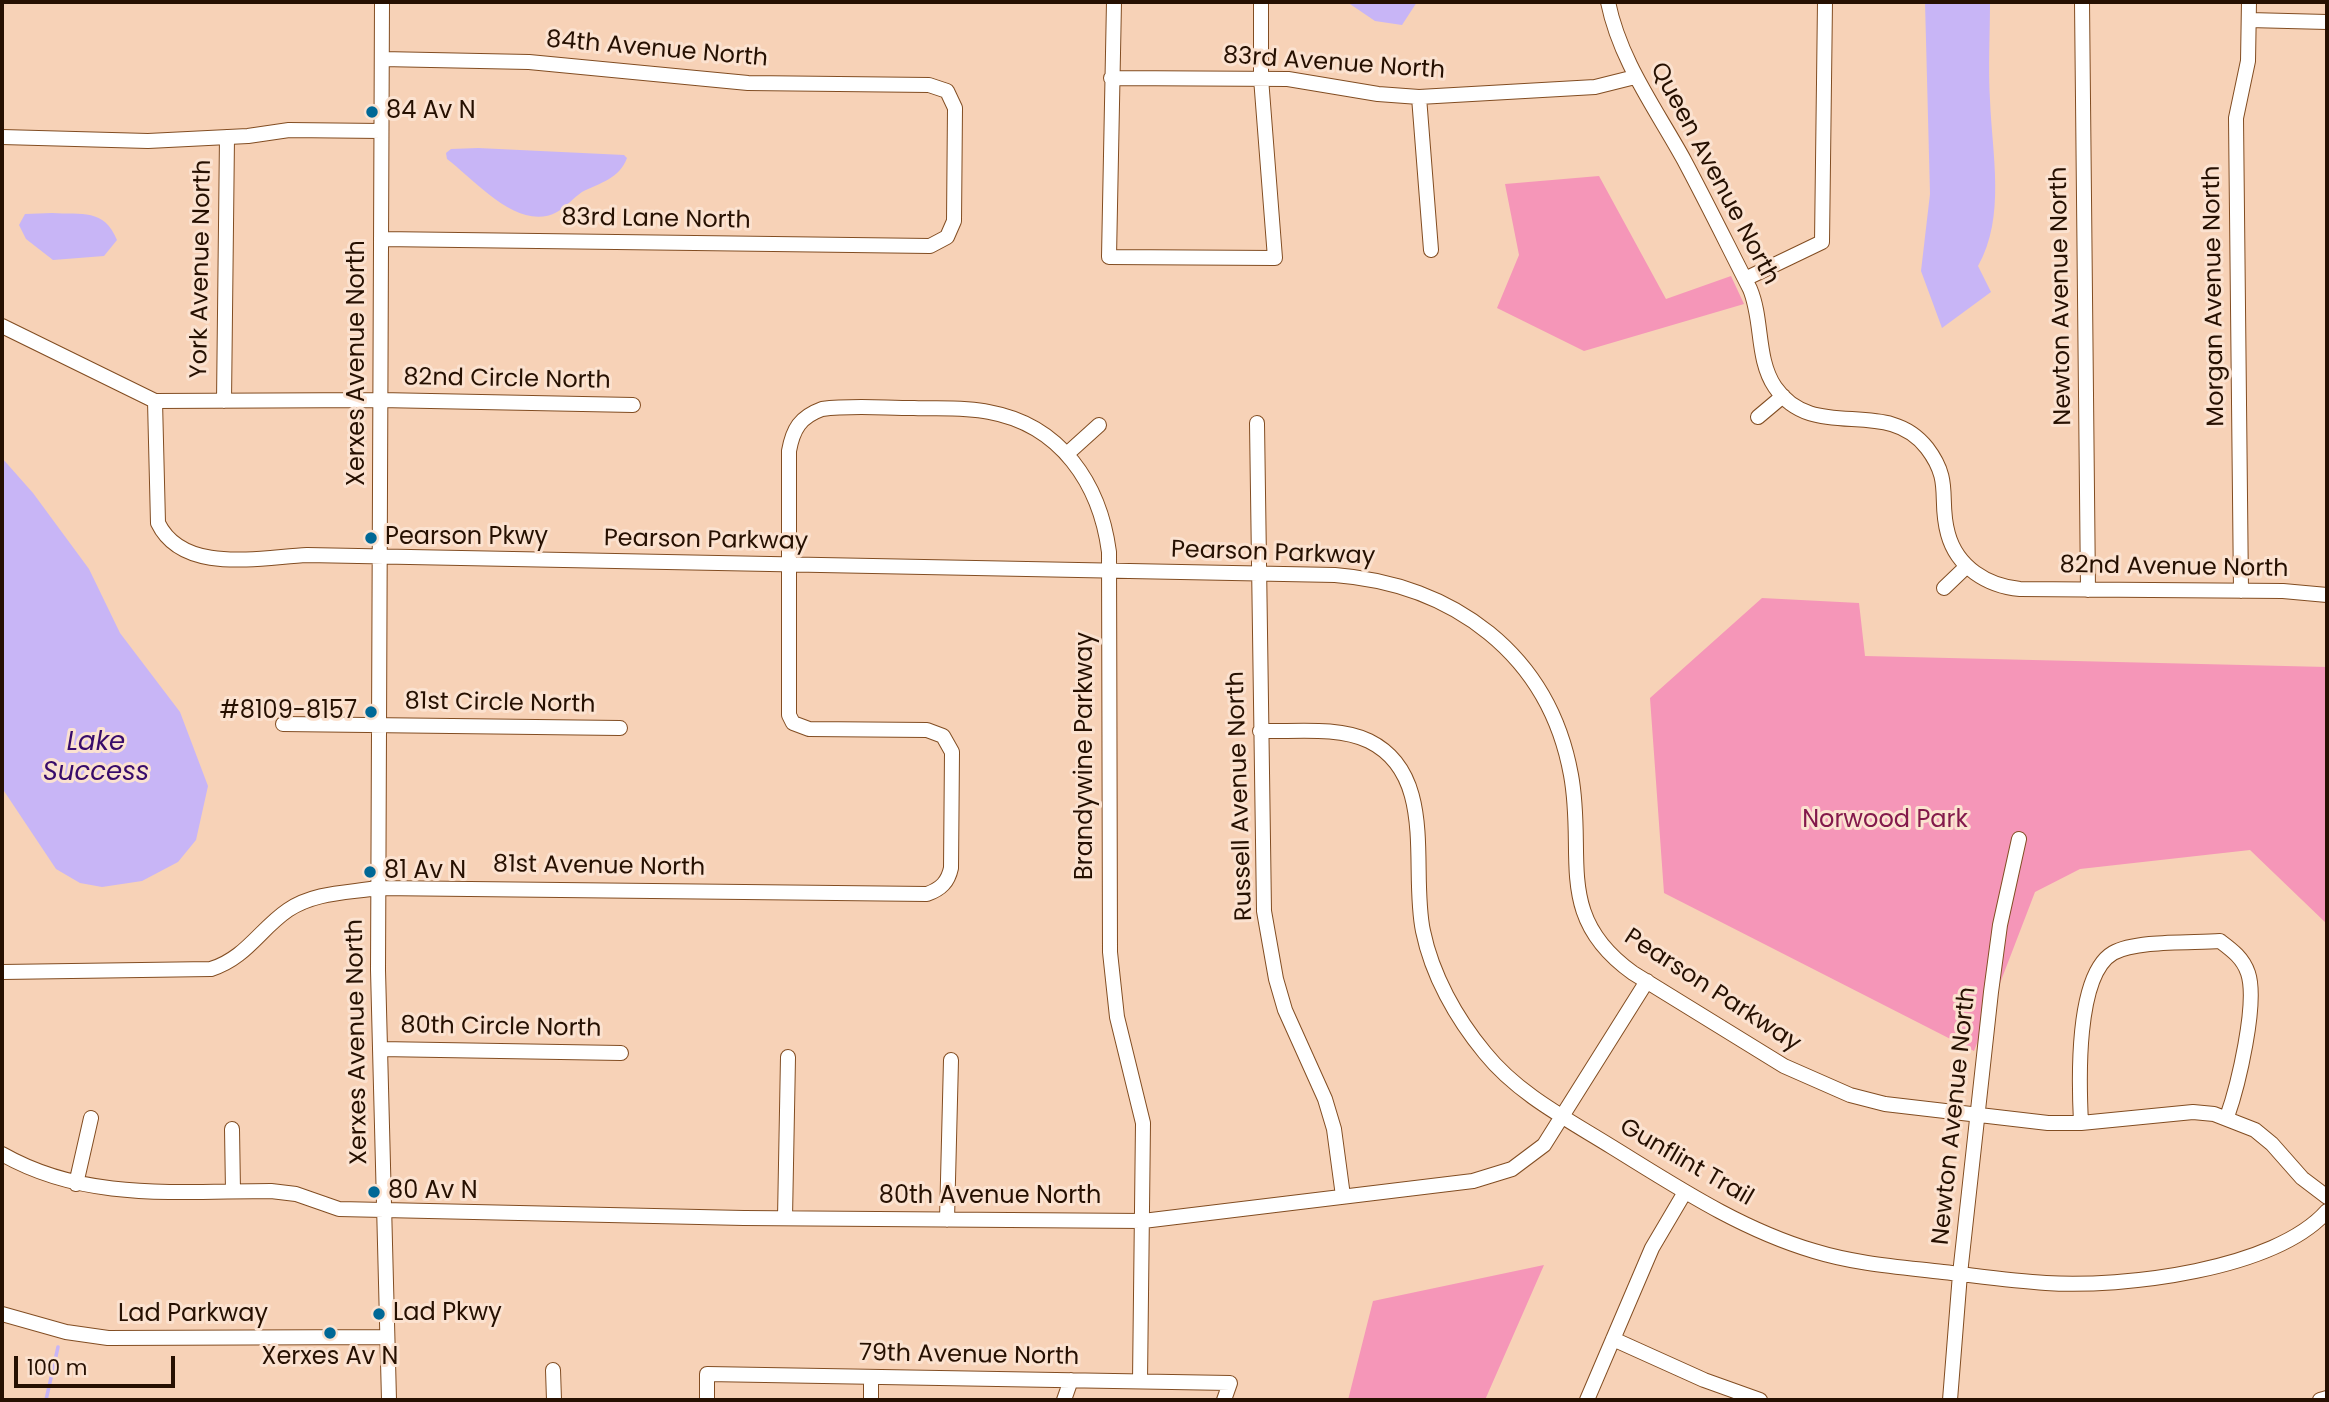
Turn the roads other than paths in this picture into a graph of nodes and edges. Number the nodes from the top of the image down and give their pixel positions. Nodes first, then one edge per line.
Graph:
1 (382, 2) edge
2 (1114, 2) edge
3 (1261, 2) edge
4 (1608, 2) edge
5 (1825, 2) edge
6 (2082, 2) edge
7 (2249, 2) edge
8 (2249, 20) junction
9 (2327, 22) edge
10 (382, 59) junction
11 (1635, 77) junction
12 (1111, 78) junction
13 (1261, 78) junction
14 (1419, 97) junction
15 (381, 131) junction
16 (2, 136) edge
17 (227, 137) junction
18 (381, 239) junction
19 (930, 246) joint
20 (1431, 250) dead end
21 (1745, 279) junction
22 (2, 326) edge
23 (1783, 396) junction
24 (380, 400) junction
25 (155, 401) junction
26 (224, 401) junction
27 (633, 405) dead end
28 (1758, 417) dead end
29 (1257, 423) dead end
30 (1099, 425) dead end
31 (1068, 453) junction
32 (379, 556) junction
33 (788, 566) junction
34 (1967, 566) junction
35 (1108, 571) junction
36 (1259, 573) junction
37 (1944, 588) dead end
38 (2020, 589) joint
39 (2088, 590) junction
40 (2241, 591) junction
41 (2327, 595) edge
42 (283, 724) dead end
43 (379, 725) junction
44 (620, 728) dead end
45 (1260, 731) junction
46 (2019, 839) dead end
47 (378, 888) junction
48 (2, 972) edge
49 (1647, 981) junction
50 (380, 1049) junction
51 (621, 1053) dead end
52 (788, 1057) dead end
53 (951, 1060) dead end
54 (1979, 1115) junction
55 (1563, 1117) junction
56 (2227, 1117) junction
57 (91, 1118) dead end
58 (2081, 1123) junction
59 (232, 1129) dead end
60 (2, 1154) edge
61 (76, 1184) junction
62 (233, 1191) junction
63 (1685, 1192) junction
64 (1343, 1196) junction
65 (2327, 1197) edge
66 (384, 1209) junction
67 (2327, 1211) edge
68 (785, 1218) junction
69 (947, 1220) junction
70 (1143, 1221) junction
71 (1960, 1274) junction
72 (2, 1314) edge
73 (387, 1337) junction
74 (1613, 1339) junction
75 (553, 1370) dead end
76 (871, 1377) junction
77 (1071, 1380) junction
78 (1140, 1381) junction
79 (2327, 1398) edge
80 (388, 1400) edge
81 (554, 1400) edge
82 (707, 1400) edge
83 (871, 1400) edge
84 (1064, 1400) edge
85 (1224, 1400) edge
86 (1587, 1400) edge
87 (1760, 1400) edge
88 (1950, 1400) edge
89 (2320, 1400) edge

1 - 10 street, Xerxes Avenue North
2 - 12 street
3 - 13 street
4 - 11 street, Queen Avenue North
5 - 21 street
6 - 39 street, Newton Avenue North
7 - 8 street, Morgan Avenue North
8 - 9 street
8 - 40 street, Morgan Avenue North
10 - 15 street, Xerxes Avenue North
10 - 19 street, 84th Avenue North
11 - 14 street, 83rd Avenue North
11 - 21 street, Queen Avenue North
12 - 13 street, 83rd Avenue North
12 - 13 street
13 - 14 street, 83rd Avenue North
14 - 20 street
15 - 17 street
15 - 18 street, Xerxes Avenue North
16 - 17 street
17 - 26 street, York Avenue North
18 - 19 street, 83rd Lane North
18 - 24 street, Xerxes Avenue North
21 - 23 street, Queen Avenue North
22 - 25 street
23 - 28 street
23 - 34 street, Queen Avenue North
24 - 26 street
24 - 27 street, 82nd Circle North
24 - 32 street, Xerxes Avenue North
25 - 26 street
25 - 32 street, Pearson Parkway
29 - 36 street, Russell Avenue North
30 - 31 street
31 - 33 street, Brandywine Parkway
31 - 35 street, Brandywine Parkway
32 - 33 street, Pearson Parkway
32 - 43 street, Xerxes Avenue North
33 - 35 street, Pearson Parkway
33 - 47 street, 81st Avenue North
34 - 37 street
34 - 38 street, Queen Avenue North
35 - 36 street, Pearson Parkway
35 - 70 street, Brandywine Parkway
36 - 45 street, Russell Avenue North
36 - 49 street, Pearson Parkway
38 - 39 street, 82nd Avenue North
39 - 40 street, 82nd Avenue North
40 - 41 street, 82nd Avenue North
42 - 43 street
43 - 44 street, 81st Circle North
43 - 47 street, Xerxes Avenue North
45 - 55 street, Gunflint Trail
45 - 64 street, Russell Avenue North
46 - 54 street, Newton Avenue North
47 - 48 street, 81st Avenue North
47 - 50 street, Xerxes Avenue North
49 - 54 street, Pearson Parkway
49 - 55 street, 80th Avenue North
50 - 51 street, 80th Circle North
50 - 66 street, Xerxes Avenue North
52 - 68 street
53 - 69 street
54 - 58 street, Pearson Parkway
54 - 71 street, Newton Avenue North
55 - 63 street, Gunflint Trail
55 - 64 street, 80th Avenue North
56 - 58 street, Pearson Parkway
56 - 58 street
56 - 65 street, Pearson Parkway
57 - 61 street
59 - 62 street
60 - 61 street, 80th Avenue North
61 - 62 street, 80th Avenue North
62 - 66 street, 80th Avenue North
63 - 71 street, Gunflint Trail
63 - 74 street
64 - 70 street, 80th Avenue North
66 - 68 street, 80th Avenue North
66 - 73 street, Xerxes Avenue North
67 - 71 street, Gunflint Trail
68 - 69 street, 80th Avenue North
69 - 70 street, 80th Avenue North
70 - 78 street, Brandywine Parkway
71 - 88 street, Newton Avenue North
72 - 73 street, Lad Parkway
73 - 80 street, Xerxes Avenue North
74 - 86 street
74 - 87 street
75 - 81 street
76 - 77 street, 79th Avenue North
76 - 82 street, 79th Avenue North
76 - 83 street
77 - 78 street, 79th Avenue North
77 - 84 street
78 - 85 street, 79th Avenue North
79 - 89 street

